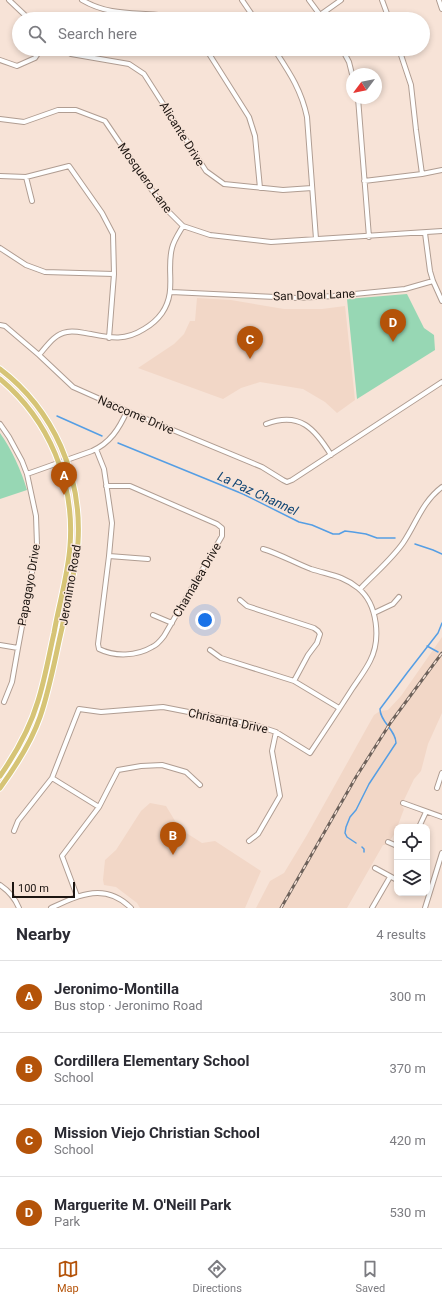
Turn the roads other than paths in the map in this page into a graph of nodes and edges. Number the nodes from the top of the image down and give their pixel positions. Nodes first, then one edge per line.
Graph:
1 (10, 0) edge
2 (82, 0) edge
3 (242, 0) edge
4 (309, 0) edge
5 (341, 0) edge
6 (382, 0) edge
7 (439, 0) edge
8 (442, 9) edge
9 (22, 12) edge
10 (112, 12) edge
11 (250, 12) edge
12 (318, 12) edge
13 (328, 12) edge
14 (386, 12) edge
15 (36, 56) edge
16 (82, 56) edge
17 (210, 56) edge
18 (279, 56) edge
19 (346, 56) edge
20 (401, 56) edge
21 (0, 60) edge
22 (350, 68) edge
23 (358, 104) edge
24 (0, 119) edge
25 (442, 170) edge
26 (422, 174) junction
27 (0, 176) edge
28 (26, 177) junction
29 (364, 181) junction
30 (260, 188) junction
31 (312, 188) junction
32 (32, 201) dead end
33 (183, 226) junction
34 (442, 231) edge
35 (425, 232) junction
36 (369, 237) junction
37 (316, 239) junction
38 (0, 248) edge
39 (114, 274) junction
40 (433, 281) junction
41 (171, 292) junction
42 (442, 301) edge
43 (0, 325) edge
44 (108, 338) junction
45 (39, 354) junction
46 (0, 370) edge
47 (0, 379) edge
48 (442, 382) edge
49 (127, 411) junction
50 (0, 424) edge
51 (266, 424) dead end
52 (96, 449) junction
53 (331, 455) junction
54 (67, 460) junction
55 (60, 463) junction
56 (27, 474) junction
57 (106, 486) junction
58 (442, 487) edge
59 (263, 549) dead end
60 (109, 556) junction
61 (148, 559) dead end
62 (360, 589) junction
63 (399, 597) dead end
64 (240, 600) dead end
65 (374, 613) junction
66 (153, 615) dead end
67 (172, 623) junction
68 (0, 645) edge
69 (18, 648) junction
70 (210, 650) dead end
71 (294, 681) junction
72 (4, 702) dead end
73 (339, 708) junction
74 (276, 732) junction
75 (442, 773) edge
76 (0, 776) edge
77 (52, 778) junction
78 (200, 785) dead end
79 (0, 788) edge
80 (437, 788) dead end
81 (403, 803) dead end
82 (98, 807) junction
83 (426, 812) junction
84 (442, 817) edge
85 (420, 824) edge
86 (14, 831) dead end
87 (249, 841) dead end
88 (388, 842) dead end
89 (394, 845) edge
90 (442, 853) edge
91 (375, 868) dead end
92 (390, 877) junction
93 (394, 879) edge
94 (0, 884) edge
95 (430, 885) edge
96 (77, 896) junction
97 (427, 896) edge
98 (19, 908) edge
99 (51, 908) edge
100 (131, 908) edge
101 (372, 908) edge
102 (425, 908) edge

1 - 9 street
2 - 10 street
3 - 11 street
4 - 12 street
5 - 13 street
6 - 14 street
7 - 8 street
15 - 21 street
16 - 30 street, Alicante Drive
17 - 30 street
18 - 31 street
19 - 22 street
20 - 26 street
23 - 29 street
24 - 33 street, Mosquero Lane
25 - 26 street
26 - 29 street
27 - 28 street
28 - 32 street
28 - 39 street
29 - 36 street
30 - 31 street, Alicante Drive
31 - 37 street
33 - 37 street, Mosquero Lane
33 - 41 street
34 - 35 street, Mosquero Lane
35 - 36 street, Mosquero Lane
35 - 40 street
36 - 37 street, Mosquero Lane
38 - 39 street
39 - 44 street
40 - 41 street, San Doval Lane
40 - 42 street
41 - 44 street
43 - 45 street, Naccome Drive
44 - 45 street
45 - 49 street, Naccome Drive
46 - 54 main road, Jeronimo Road
47 - 55 main road, Jeronimo Road
48 - 53 street
49 - 52 street
49 - 53 street, Naccome Drive
50 - 56 street, Papagayo Drive
51 - 53 street
52 - 54 street
52 - 57 street
54 - 55 street
54 - 79 main road, Jeronimo Road
55 - 56 street
55 - 76 main road, Jeronimo Road
56 - 69 street, Papagayo Drive
57 - 60 street
57 - 67 street, Chamalea Drive
58 - 62 street
59 - 62 street
60 - 61 street
60 - 67 street, Chamalea Drive
62 - 65 street, Chrisanta Drive
63 - 65 street
64 - 71 street
65 - 73 street, Chrisanta Drive
66 - 67 street
68 - 69 street
69 - 72 street, Papagayo Drive
70 - 71 street
71 - 73 street
73 - 74 street, Chrisanta Drive
74 - 77 street, Chrisanta Drive
74 - 87 street
75 - 80 street
77 - 82 street
77 - 86 street, Chrisanta Drive
78 - 82 street
81 - 83 street
82 - 96 street
83 - 84 street
83 - 85 street
88 - 89 street
90 - 95 street
91 - 92 street
92 - 93 street
92 - 101 street
94 - 98 street
96 - 99 street
96 - 100 street
97 - 102 street

